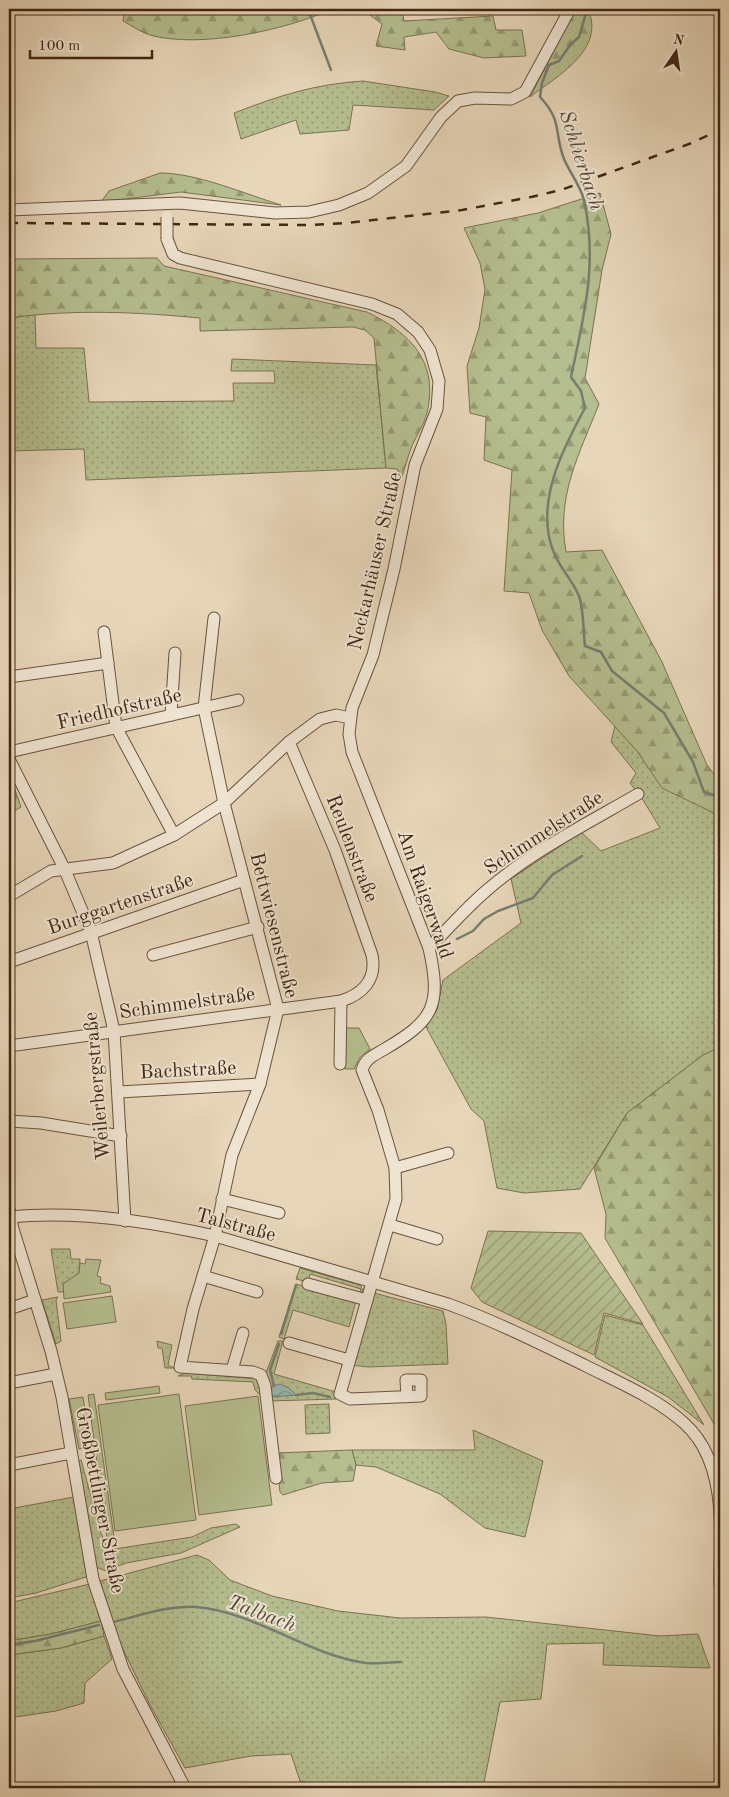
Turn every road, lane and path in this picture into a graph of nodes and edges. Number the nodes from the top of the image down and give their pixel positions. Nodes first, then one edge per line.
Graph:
1 (570, 9) edge
2 (169, 204) junction
3 (9, 210) edge
4 (214, 618) dead end
5 (104, 632) dead end
6 (176, 653) dead end
7 (108, 663) junction
8 (9, 676) edge
9 (238, 700) dead end
10 (204, 708) junction
11 (171, 715) junction
12 (350, 718) junction
13 (116, 727) junction
14 (289, 742) junction
15 (9, 752) edge
16 (9, 759) edge
17 (638, 794) dead end
18 (224, 803) junction
19 (174, 835) junction
20 (64, 868) junction
21 (244, 880) junction
22 (9, 896) edge
23 (258, 927) junction
24 (91, 932) junction
25 (429, 948) junction
26 (153, 955) dead end
27 (9, 962) edge
28 (373, 970) joint
29 (341, 1001) junction
30 (278, 1009) junction
31 (114, 1031) junction
32 (9, 1046) edge
33 (340, 1064) dead end
34 (260, 1084) junction
35 (118, 1092) junction
36 (9, 1121) edge
37 (121, 1136) junction
38 (448, 1153) dead end
39 (395, 1168) junction
40 (222, 1200) junction
41 (279, 1213) dead end
42 (9, 1214) edge
43 (125, 1221) junction
44 (390, 1225) junction
45 (215, 1236) junction
46 (437, 1239) dead end
47 (203, 1276) junction
48 (373, 1282) junction
49 (308, 1284) dead end
50 (257, 1292) dead end
51 (34, 1300) junction
52 (367, 1300) junction
53 (9, 1309) edge
54 (243, 1333) dead end
55 (289, 1343) dead end
56 (349, 1360) junction
57 (232, 1370) junction
58 (56, 1374) junction
59 (9, 1384) edge
60 (407, 1397) dead end
61 (71, 1453) junction
62 (9, 1465) edge
63 (276, 1478) dead end
64 (720, 1585) edge
65 (184, 1788) edge

1 - 2 street
2 - 3 street
2 - 12 street, Neckarhäuser Straße, bridge
4 - 10 street, Bettwiesenstraße
5 - 7 street
6 - 11 street
7 - 8 street
7 - 13 street
9 - 10 street, Friedhofstraße
10 - 11 street, Friedhofstraße
10 - 18 street, Bettwiesenstraße
11 - 13 street, Friedhofstraße
12 - 14 street
12 - 25 street, Am Raigerwald
13 - 15 street, Friedhofstraße
13 - 19 street
14 - 18 street
14 - 28 street, Reulenstraße
16 - 20 street, Weilerbergstraße
17 - 25 street, Schimmelstraße
18 - 19 street
18 - 21 street, Bettwiesenstraße
19 - 20 street
20 - 22 street
20 - 24 street, Weilerbergstraße
21 - 23 street, Bettwiesenstraße
21 - 24 street, Burggartenstraße
23 - 26 street
23 - 30 street, Bettwiesenstraße
24 - 27 street, Burggartenstraße
24 - 31 street, Weilerbergstraße
25 - 39 street, Am Raigerwald
28 - 29 street, Schimmelstraße
29 - 30 street, Schimmelstraße
29 - 33 street
30 - 31 street, Schimmelstraße
30 - 34 street, Bettwiesenstraße
31 - 32 street, Schimmelstraße
31 - 35 street, Weilerbergstraße
34 - 35 street, Bachstraße
34 - 40 street, Bettwiesenstraße
35 - 37 street, Weilerbergstraße
36 - 37 street
37 - 43 street, Weilerbergstraße
38 - 39 street
39 - 44 street, Am Raigerwald
40 - 41 street
40 - 45 street, Bettwiesenstraße
42 - 43 street, Talstraße
42 - 51 street, Großbettlinger Straße
43 - 45 street, Talstraße
44 - 46 street
44 - 48 street, Am Raigerwald
45 - 47 street, Bettwiesenstraße
45 - 48 street, Talstraße
47 - 50 street
47 - 57 street, Bettwiesenstraße
48 - 52 street, Am Raigerwald
48 - 64 street, Talstraße
49 - 52 street
51 - 53 street
51 - 58 street, Großbettlinger Straße
52 - 56 street, Am Raigerwald
54 - 57 street
55 - 56 street
56 - 60 street, Am Raigerwald
57 - 63 street
58 - 59 street
58 - 61 street, Großbettlinger Straße
61 - 62 street
61 - 65 street, Großbettlinger Straße

